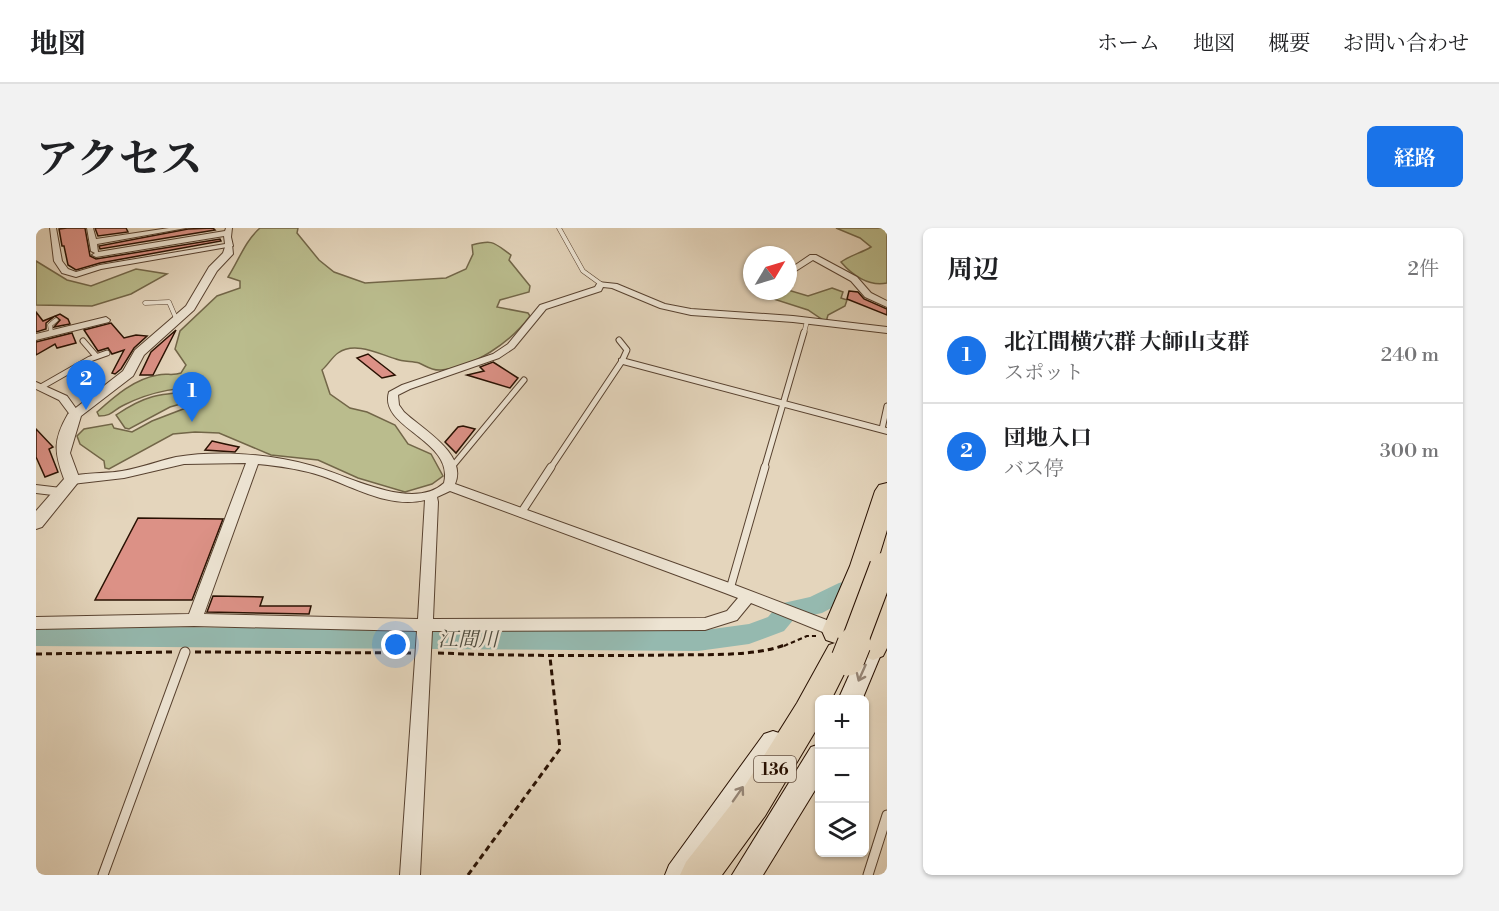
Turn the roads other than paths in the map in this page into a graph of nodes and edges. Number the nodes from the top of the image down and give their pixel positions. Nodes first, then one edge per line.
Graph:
1 (54, 228) edge
2 (90, 228) edge
3 (183, 228) edge
4 (559, 228) edge
5 (131, 232) edge
6 (228, 236) edge
7 (93, 242) junction
8 (96, 255) junction
9 (99, 267) junction
10 (797, 268) edge
11 (601, 284) junction
12 (145, 303) dead end
13 (887, 304) edge
14 (179, 318) junction
15 (56, 320) dead end
16 (106, 320) dead end
17 (807, 321) junction
18 (887, 330) edge
19 (51, 332) junction
20 (36, 337) edge
21 (619, 340) dead end
22 (83, 341) dead end
23 (107, 353) dead end
24 (96, 356) junction
25 (622, 361) junction
26 (525, 380) dead end
27 (39, 386) edge
28 (783, 403) junction
29 (887, 406) edge
30 (75, 414) junction
31 (885, 430) edge
32 (253, 461) junction
33 (450, 468) junction
34 (67, 486) junction
35 (448, 486) junction
36 (36, 489) edge
37 (887, 491) edge
38 (430, 496) junction
39 (521, 513) junction
40 (36, 523) edge
41 (887, 534) edge
42 (877, 562) edge
43 (730, 589) junction
44 (748, 597) junction
45 (885, 610) edge
46 (195, 620) junction
47 (36, 623) edge
48 (425, 626) junction
49 (854, 643) edge
50 (185, 652) dead end
51 (830, 695) edge
52 (850, 695) edge
53 (815, 723) edge
54 (815, 763) edge
55 (887, 815) edge
56 (104, 875) edge
57 (411, 875) edge
58 (679, 875) edge
59 (699, 875) edge
60 (717, 875) edge
61 (746, 875) edge
62 (868, 875) edge

1 - 9 street
2 - 7 street
3 - 5 street
4 - 11 lane
5 - 7 street
6 - 8 street
6 - 9 street
6 - 14 street
7 - 8 street
8 - 9 street
10 - 13 street
11 - 17 street
11 - 33 street
12 - 14 lane
14 - 30 street
15 - 19 lane
16 - 19 street
17 - 18 street
17 - 28 lane
19 - 20 street
21 - 25 lane
22 - 24 lane
23 - 24 lane
24 - 27 lane
25 - 28 street
25 - 39 lane
26 - 33 lane
27 - 30 street
28 - 31 street
28 - 43 lane
29 - 31 lane
30 - 34 street
32 - 34 street
32 - 38 street
32 - 46 street
33 - 35 street
34 - 36 street
34 - 40 street
35 - 38 street
35 - 39 street
37 - 42 highway, 136
38 - 48 street
39 - 43 street
41 - 42 highway, 136
42 - 49 highway, 136, bridge
42 - 49 highway, 136
43 - 44 street
44 - 48 street
44 - 49 street
45 - 49 highway
46 - 47 street
46 - 48 street
48 - 57 street
49 - 51 highway, 136
49 -> 52 main road
58 -> 49 main road
49 - 59 highway, 136
50 - 56 lane
53 - 60 highway, 136
54 - 61 main road
55 - 62 lane

